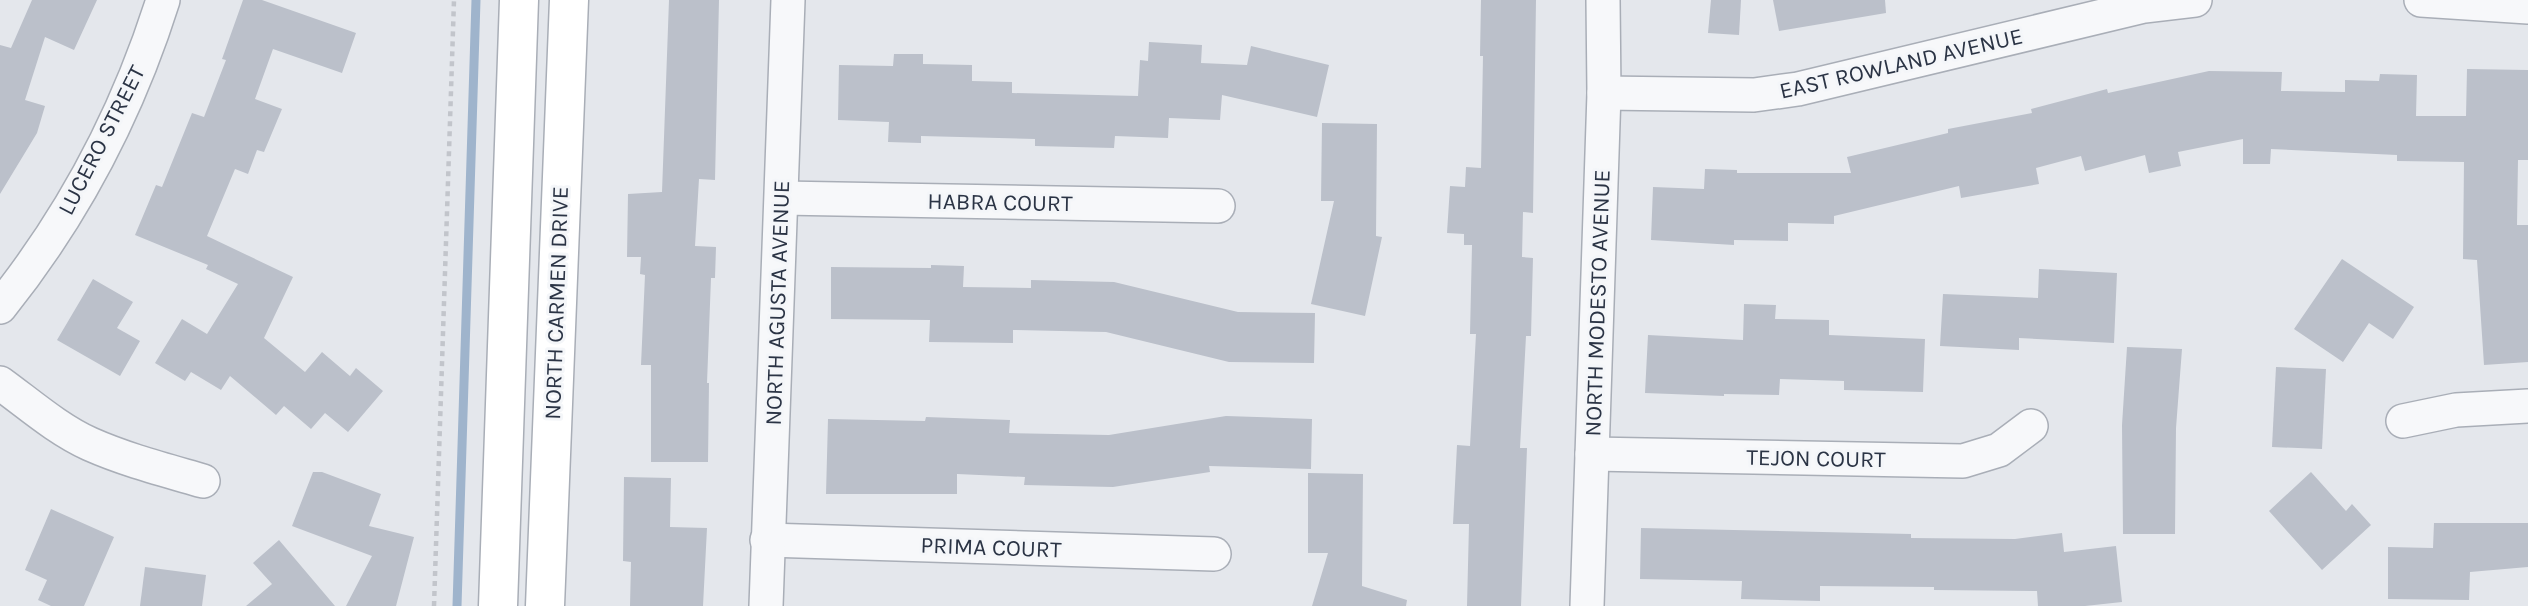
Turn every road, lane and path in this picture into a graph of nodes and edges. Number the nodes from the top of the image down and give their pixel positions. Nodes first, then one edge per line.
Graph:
1 (163, 0) edge
2 (454, 0) edge
3 (519, 0) edge
4 (569, 0) edge
5 (788, 0) edge
6 (1603, 0) edge
7 (2194, 0) edge
8 (2421, 0) edge
9 (2528, 7) edge
10 (1604, 93) junction
11 (782, 198) junction
12 (1218, 205) dead end
13 (0, 307) edge
14 (0, 383) edge
15 (2528, 406) edge
16 (2403, 421) dead end
17 (2031, 426) dead end
18 (1592, 454) junction
19 (203, 481) dead end
20 (767, 540) junction
21 (1214, 554) dead end
22 (434, 606) edge
23 (498, 606) edge
24 (545, 606) edge
25 (766, 606) edge
26 (1587, 606) edge

1 - 13 street, LUCERO STREET
2 - 22 path
3 - 23 main road, NORTH CARMEN DRIVE
4 - 24 main road, NORTH CARMEN DRIVE
5 - 11 street, NORTH AGUSTA AVENUE
6 - 10 street, NORTH MODESTO AVENUE
7 - 10 street, EAST ROWLAND AVENUE
8 - 9 street
10 - 18 street, NORTH MODESTO AVENUE
11 - 12 street, HABRA COURT
11 - 20 street, NORTH AGUSTA AVENUE
14 - 19 street
15 - 16 street
17 - 18 street, TEJON COURT
18 - 26 street, NORTH MODESTO AVENUE
20 - 21 street, PRIMA COURT
20 - 25 street, NORTH AGUSTA AVENUE

